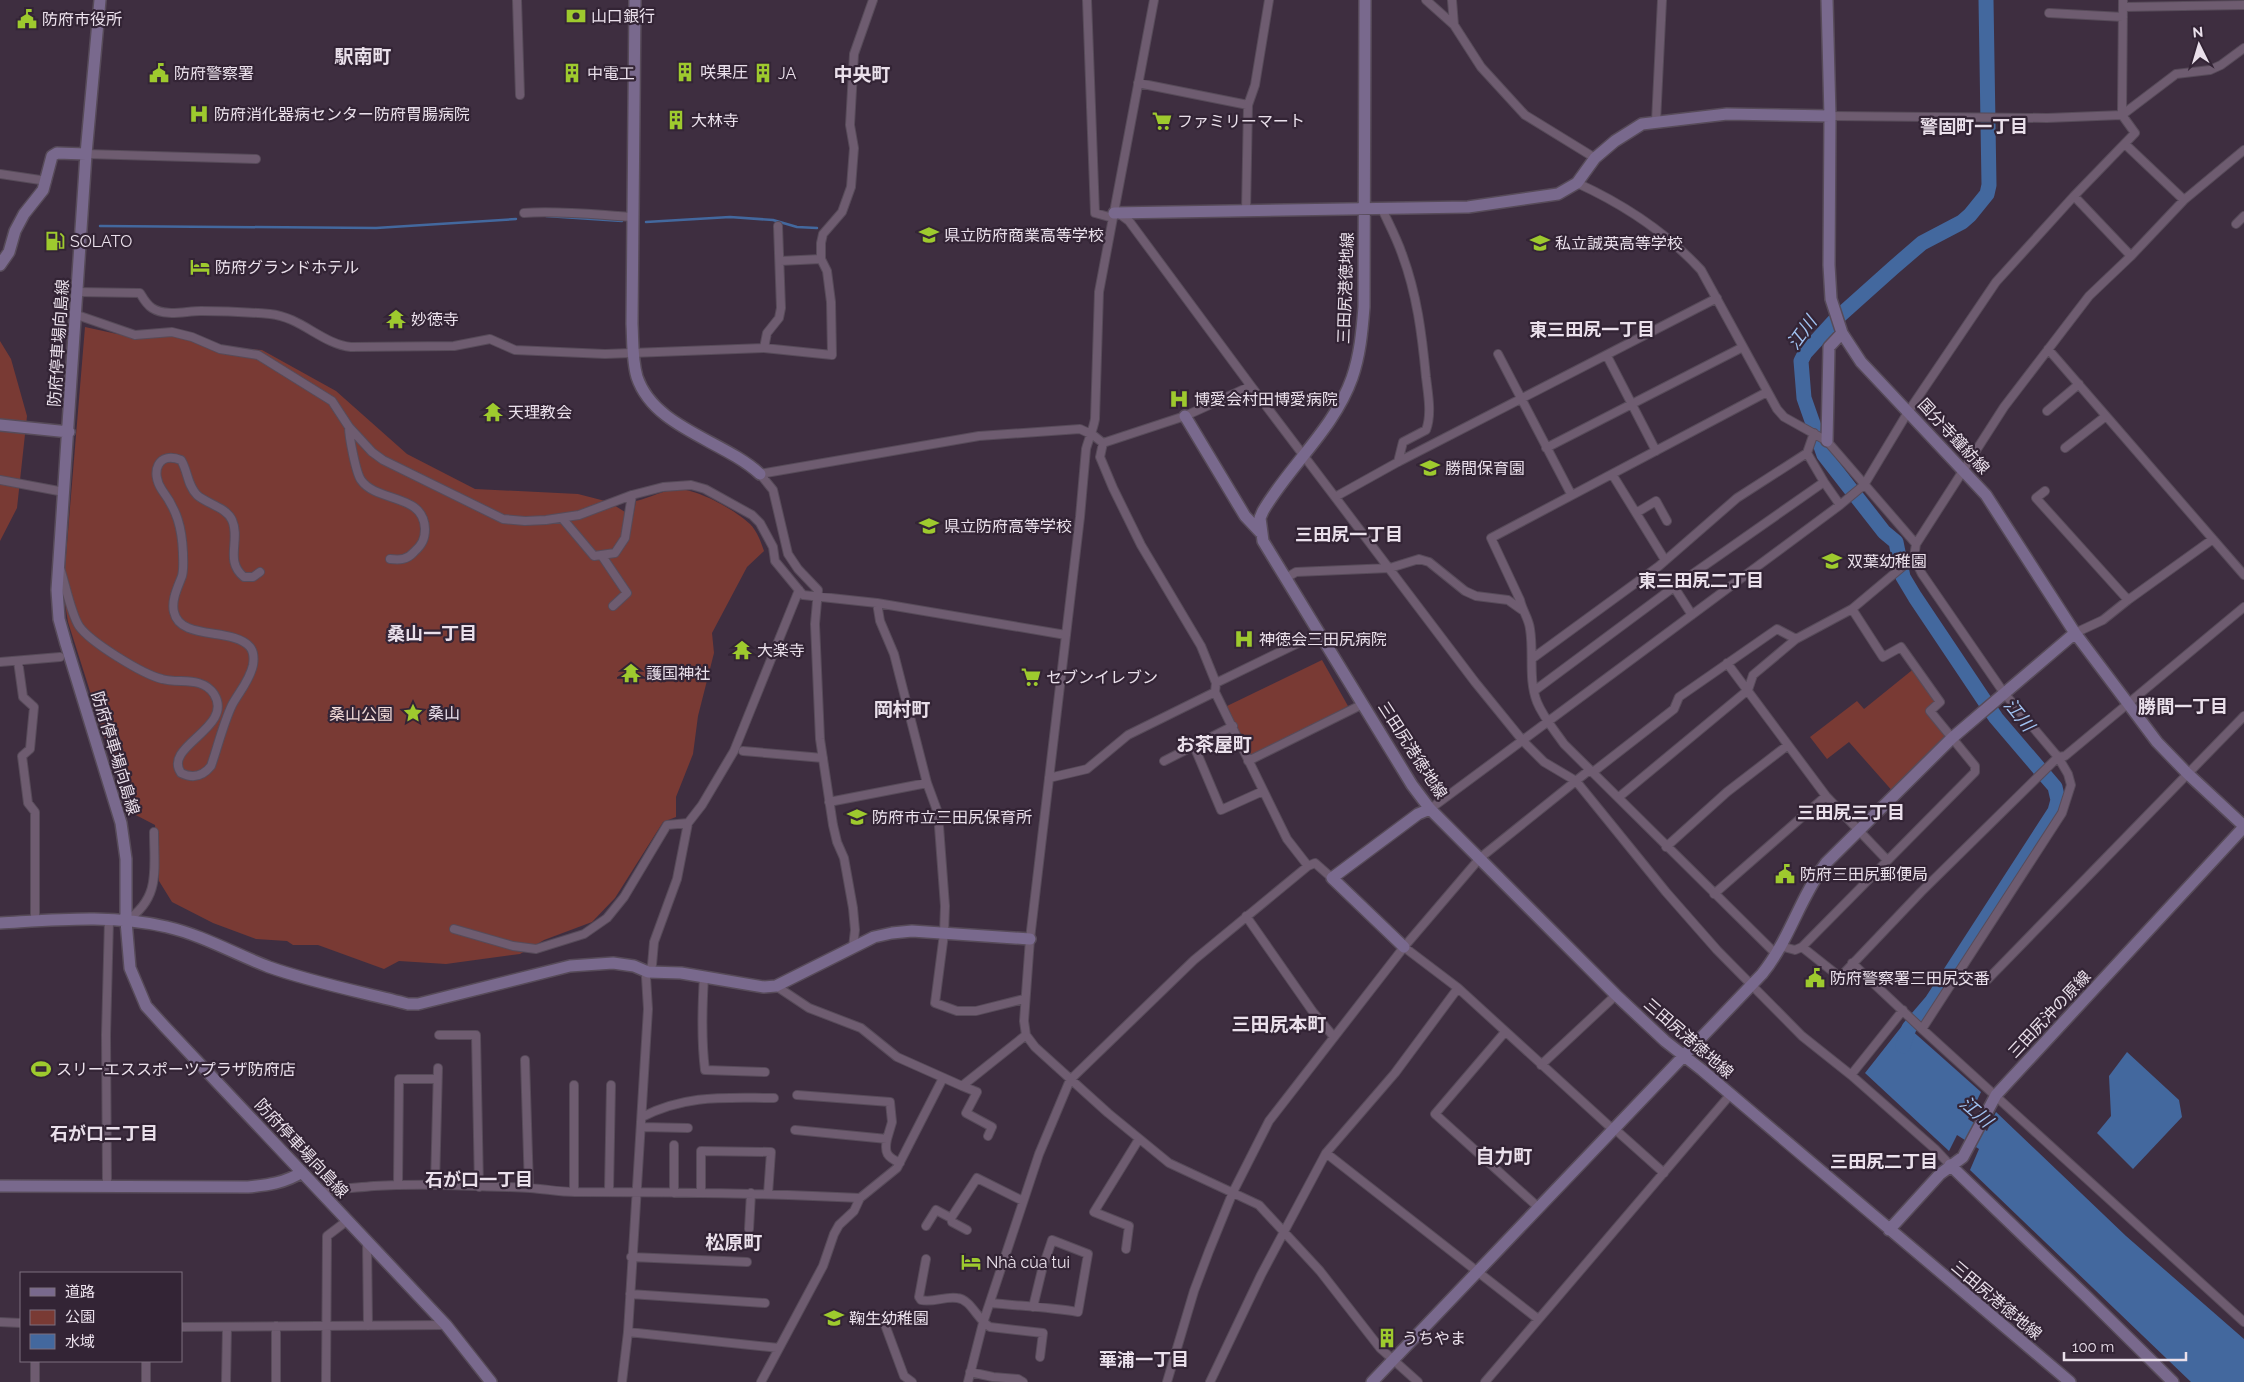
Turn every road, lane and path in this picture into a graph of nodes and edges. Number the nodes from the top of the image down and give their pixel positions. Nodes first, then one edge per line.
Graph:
1 (100, 0) edge
2 (517, 0) edge
3 (635, 0) edge
4 (873, 0) edge
5 (1086, 0) edge
6 (1154, 0) edge
7 (1269, 0) edge
8 (1365, 0) edge
9 (1426, 0) edge
10 (1452, 0) edge
11 (1662, 0) edge
12 (1827, 0) edge
13 (2123, 4) edge
14 (2244, 5) edge
15 (2049, 13) dead end
16 (2123, 17) junction
17 (1454, 24) junction
18 (2244, 48) edge
19 (1138, 83) junction
20 (520, 95) dead end
21 (1248, 105) junction
22 (2122, 115) junction
23 (1830, 116) junction
24 (1656, 122) junction
25 (2125, 144) junction
26 (2244, 150) edge
27 (86, 154) junction
28 (1596, 158) junction
29 (256, 159) dead end
30 (0, 174) edge
31 (46, 181) junction
32 (1577, 183) junction
33 (2074, 196) junction
34 (2184, 200) junction
35 (1382, 209) junction
36 (1364, 210) junction
37 (1246, 212) junction
38 (524, 213) dead end
39 (1116, 215) junction
40 (2244, 216) edge
41 (633, 217) junction
42 (2236, 224) dead end
43 (778, 226) dead end
44 (2131, 256) junction
45 (821, 259) junction
46 (780, 261) junction
47 (0, 265) edge
48 (77, 292) junction
49 (1717, 298) junction
50 (77, 315) junction
51 (1842, 333) junction
52 (1743, 347) junction
53 (764, 348) junction
54 (2048, 349) junction
55 (633, 353) junction
56 (1498, 354) dead end
57 (1606, 356) junction
58 (2079, 384) junction
59 (1251, 386) junction
60 (1767, 392) junction
61 (1521, 399) junction
62 (1631, 405) junction
63 (2047, 411) dead end
64 (1908, 412) junction
65 (1185, 416) junction
66 (2106, 416) junction
67 (0, 425) edge
68 (349, 427) junction
69 (68, 432) junction
70 (1814, 433) junction
71 (1093, 435) junction
72 (1827, 441) junction
73 (1103, 443) junction
74 (1546, 448) junction
75 (2065, 448) dead end
76 (1656, 451) junction
77 (1808, 453) junction
78 (1303, 455) junction
79 (1398, 462) junction
80 (1964, 470) junction
81 (760, 474) junction
82 (1612, 474) junction
83 (0, 480) edge
84 (1824, 482) junction
85 (1864, 485) junction
86 (2045, 491) dead end
87 (64, 492) junction
88 (1571, 494) junction
89 (632, 495) junction
90 (1335, 497) junction
91 (1840, 506) junction
92 (1636, 513) junction
93 (562, 518) junction
94 (1667, 521) dead end
95 (1260, 532) junction
96 (2213, 539) junction
97 (1916, 544) junction
98 (602, 556) junction
99 (1914, 557) junction
100 (390, 559) dead end
101 (1664, 560) junction
102 (59, 564) junction
103 (1390, 568) junction
104 (260, 572) dead end
105 (2244, 575) edge
106 (1286, 578) junction
107 (1674, 587) junction
108 (799, 590) junction
109 (818, 596) junction
110 (2128, 600) junction
111 (877, 603) junction
112 (613, 606) dead end
113 (2244, 607) edge
114 (1852, 609) junction
115 (1522, 610) junction
116 (1692, 615) junction
117 (1319, 633) junction
118 (2075, 633) junction
119 (1066, 635) junction
120 (1796, 639) junction
121 (60, 657) dead end
122 (1533, 658) junction
123 (18, 660) junction
124 (0, 662) edge
125 (1726, 663) junction
126 (1216, 687) junction
127 (1748, 690) junction
128 (1534, 691) junction
129 (2004, 693) junction
130 (2128, 703) junction
131 (1363, 704) junction
132 (2244, 716) edge
133 (1548, 721) junction
134 (1233, 726) junction
135 (1952, 738) junction
136 (1522, 741) junction
137 (1788, 745) junction
138 (1194, 746) junction
139 (743, 752) dead end
140 (2058, 757) junction
141 (823, 758) junction
142 (1164, 761) dead end
143 (1248, 761) junction
144 (1593, 772) junction
145 (2187, 773) junction
146 (1049, 778) junction
147 (1576, 782) junction
148 (927, 783) junction
149 (1263, 791) junction
150 (1826, 796) junction
151 (1619, 797) junction
152 (829, 802) junction
153 (1430, 809) junction
154 (688, 824) junction
155 (2244, 827) edge
156 (1859, 830) junction
157 (154, 832) dead end
158 (1666, 847) junction
159 (1480, 858) junction
160 (1887, 860) junction
161 (1308, 866) junction
162 (1332, 878) junction
163 (1714, 894) junction
164 (1246, 916) junction
165 (109, 920) junction
166 (35, 921) junction
167 (126, 921) junction
168 (0, 923) edge
169 (454, 930) dead end
170 (944, 934) junction
171 (1030, 939) junction
172 (1802, 946) junction
173 (853, 947) junction
174 (1404, 947) junction
175 (1778, 950) junction
176 (1852, 963) junction
177 (648, 972) junction
178 (704, 977) junction
179 (1987, 980) dead end
180 (776, 986) junction
181 (1752, 986) junction
182 (1458, 988) junction
183 (1616, 995) junction
184 (1024, 999) junction
185 (1903, 1010) junction
186 (1922, 1029) junction
187 (1505, 1032) junction
188 (439, 1035) dead end
189 (1026, 1035) junction
190 (1334, 1037) junction
191 (1684, 1056) junction
192 (526, 1060) dead end
193 (1541, 1065) junction
194 (438, 1068) dead end
195 (765, 1072) dead end
196 (1851, 1075) junction
197 (943, 1078) junction
198 (437, 1079) junction
199 (1070, 1080) junction
200 (574, 1084) dead end
201 (611, 1085) dead end
202 (962, 1086) junction
203 (797, 1095) dead end
204 (1730, 1095) junction
205 (1996, 1095) junction
206 (774, 1098) dead end
207 (642, 1117) junction
208 (641, 1127) junction
209 (688, 1128) dead end
210 (1614, 1129) junction
211 (795, 1130) dead end
212 (988, 1136) dead end
213 (887, 1139) junction
214 (1139, 1139) junction
215 (674, 1145) dead end
216 (1326, 1153) junction
217 (900, 1163) junction
218 (1950, 1165) junction
219 (302, 1172) junction
220 (1664, 1173) junction
221 (398, 1185) junction
222 (435, 1185) junction
223 (0, 1186) edge
224 (107, 1186) junction
225 (479, 1187) junction
226 (529, 1188) junction
227 (609, 1190) junction
228 (321, 1192) junction
229 (574, 1192) junction
230 (1233, 1192) junction
231 (637, 1193) junction
232 (674, 1193) junction
233 (701, 1193) junction
234 (751, 1193) junction
235 (768, 1194) junction
236 (860, 1198) junction
237 (1023, 1202) junction
238 (1538, 1207) junction
239 (951, 1218) junction
240 (348, 1220) junction
241 (926, 1226) dead end
242 (749, 1229) dead end
243 (966, 1230) dead end
244 (1889, 1230) junction
245 (1286, 1232) junction
246 (367, 1240) junction
247 (1126, 1248) dead end
248 (631, 1257) junction
249 (926, 1260) dead end
250 (748, 1262) dead end
251 (1478, 1272) junction
252 (630, 1294) junction
253 (765, 1303) dead end
254 (991, 1303) junction
255 (1033, 1307) junction
256 (1538, 1319) junction
257 (0, 1322) edge
258 (884, 1322) dead end
259 (2244, 1322) edge
260 (20, 1323) edge
261 (983, 1323) junction
262 (326, 1325) junction
263 (446, 1325) junction
264 (227, 1326) junction
265 (276, 1326) junction
266 (368, 1326) junction
267 (182, 1327) edge
268 (628, 1332) junction
269 (779, 1348) junction
270 (1040, 1357) dead end
271 (1392, 1361) junction
272 (35, 1362) edge
273 (146, 1362) edge
274 (970, 1372) junction
275 (35, 1382) edge
276 (146, 1382) edge
277 (226, 1382) edge
278 (276, 1382) edge
279 (326, 1382) edge
280 (491, 1382) edge
281 (622, 1382) edge
282 (761, 1382) edge
283 (912, 1382) edge
284 (968, 1382) edge
285 (1023, 1382) edge
286 (1167, 1382) edge
287 (1210, 1382) edge
288 (1372, 1382) edge
289 (1418, 1382) edge
290 (1485, 1382) edge
291 (2070, 1382) edge
292 (2173, 1382) edge

1 - 27 street, 防府停車場向島線
2 - 20 street
3 - 41 street
4 - 45 street
5 - 39 street
6 - 19 street
7 - 21 street
8 - 36 street, 三田尻港徳地線
9 - 17 street
10 - 17 street
11 - 24 street
12 - 23 street, 国分寺鐘紡線
13 - 14 street
13 - 16 street
15 - 16 street
16 - 22 street
17 - 28 street
18 - 22 street
19 - 21 street
19 - 39 street
21 - 37 street
22 - 23 street
22 - 25 street
23 - 24 street
23 - 51 street, 国分寺鐘紡線
24 - 28 street
25 - 33 street
25 - 34 street
26 - 34 street
27 - 29 street
27 - 31 street
27 - 48 street, 防府停車場向島線
28 - 32 street
30 - 31 street
31 - 47 street
32 - 35 street
32 - 49 street
33 - 44 street
33 - 64 street
34 - 44 street
35 - 36 street
35 - 79 street
36 - 37 street
36 - 78 street, 三田尻港徳地線
37 - 39 street
38 - 41 street
39 - 59 street
39 - 71 street
40 - 42 street
41 - 55 street
43 - 46 street
44 - 54 street
45 - 46 street
45 - 53 street
46 - 53 street
48 - 50 street, 防府停車場向島線
48 - 55 street
49 - 52 street
49 - 57 street
50 - 68 street
50 - 69 street, 防府停車場向島線
51 - 64 street, 国分寺鐘紡線
51 - 72 street
52 - 60 street
52 - 62 street
53 - 55 street
54 - 58 street
54 - 80 street
55 - 81 street
56 - 61 street
57 - 61 street
57 - 62 street
58 - 63 street
58 - 66 street
59 - 65 street
59 - 78 street
60 - 70 street
60 - 76 street
61 - 74 street
61 - 79 street
62 - 74 street
62 - 76 street
64 - 80 street, 国分寺鐘紡線
64 - 85 street
65 - 73 street
65 - 95 street
66 - 75 street
66 - 96 street
67 - 69 street
68 - 93 street
68 - 100 street
69 - 87 street, 防府停車場向島線
70 - 72 street
70 - 77 street
71 - 73 street
71 - 81 street
71 - 119 street
72 - 85 street
73 - 126 street
74 - 88 street
76 - 82 street
77 - 84 street
77 - 101 street
78 - 90 street
78 - 95 street, 三田尻港徳地線
79 - 90 street
80 - 97 street
80 - 118 street, 国分寺鐘紡線
81 - 109 street
82 - 88 street
82 - 92 street
83 - 87 street
84 - 91 street
84 - 107 street
85 - 91 street
85 - 97 street
86 - 110 street
87 - 102 street, 防府停車場向島線
88 - 115 street
89 - 93 street
89 - 98 street
89 - 108 street
90 - 103 street
91 - 116 street
92 - 94 street
92 - 101 street
93 - 98 street
95 - 106 street, 三田尻港徳地線
96 - 105 street
96 - 110 street
97 - 99 street
98 - 112 street
99 - 114 street
99 - 129 street
101 - 122 street
102 - 104 street
102 - 167 street, 防府停車場向島線
103 - 106 street
103 - 115 street
103 - 136 street
106 - 117 street, 三田尻港徳地線
107 - 116 street
107 - 128 street
108 - 109 street
108 - 154 street
109 - 111 street
109 - 141 street
110 - 118 street
111 - 119 street
111 - 148 street
113 - 130 street
114 - 120 street
114 - 135 street
115 - 122 street
116 - 133 street
117 - 126 street
117 - 131 street, 三田尻港徳地線
118 - 129 street
118 - 130 street, 国分寺鐘紡線
119 - 146 street
120 - 125 street
120 - 127 street
121 - 123 street
122 - 128 street
123 - 124 street
123 - 166 street
125 - 127 street
125 - 144 street
126 - 134 street
126 - 146 street
127 - 137 street
127 - 151 street
128 - 133 street
129 - 135 street
129 - 140 street
130 - 140 street
130 - 145 street, 国分寺鐘紡線
131 - 143 street
131 - 153 street, 三田尻港徳地線
132 - 145 street
133 - 136 street
133 - 144 street
134 - 138 street
134 - 143 street
135 - 156 street
135 - 160 street
136 - 147 street
136 - 153 street
137 - 150 street
137 - 158 street
138 - 142 street
138 - 149 street
139 - 141 street
140 - 176 street
140 - 186 street
141 - 152 street
143 - 149 street
144 - 147 street
144 - 151 street
145 - 155 street, 国分寺鐘紡線
145 - 179 street
146 - 171 street
147 - 159 street
147 - 181 street
148 - 152 street
148 - 170 street
149 - 161 street
150 - 156 street
150 - 163 street
151 - 158 street
152 - 173 street
153 - 159 street, 三田尻港徳地線
153 - 162 street
154 - 169 street
154 - 177 street
155 - 205 street, 三田尻沖の原線
156 - 160 street
156 - 175 street
157 - 167 street
158 - 163 street
159 - 174 street
159 - 183 street, 三田尻港徳地線
160 - 172 street
161 - 162 street
161 - 164 street
162 - 174 street
163 - 175 street
164 - 190 street
164 - 199 street
165 - 166 street
165 - 167 street
165 - 224 street
166 - 168 street
167 - 177 street
167 - 219 street, 防府停車場向島線
170 - 171 street
170 - 173 street
170 - 184 street
171 - 184 street
172 - 175 street
172 - 176 street
173 - 180 street
174 - 182 street
174 - 190 street
175 - 181 street
176 - 185 street
177 - 178 street
177 - 207 street
178 - 180 street
178 - 195 street
180 - 197 street
181 - 191 street
181 - 196 street
182 - 187 street
182 - 216 street
183 - 191 street, 三田尻港徳地線
183 - 193 street
184 - 189 street
185 - 186 street
185 - 196 street
186 - 205 street
187 - 193 street
187 - 238 street
188 - 225 street
189 - 199 street
189 - 202 street
190 - 230 street
191 - 204 street, 三田尻港徳地線
191 - 210 street
192 - 226 street
193 - 210 street
194 - 198 street
196 - 218 street
197 - 202 street
197 - 217 street
198 - 221 street
198 - 222 street
199 - 214 street
199 - 237 street
200 - 229 street
201 - 227 street
202 - 212 street
203 - 213 street
204 - 220 street
204 - 244 street, 三田尻港徳地線
205 - 218 street, 三田尻沖の原線
205 - 259 street
206 - 207 street
207 - 208 street
208 - 209 street
208 - 231 street
210 - 220 street
210 - 238 street
211 - 213 street
213 - 217 street
214 - 230 street
214 - 247 street
215 - 232 street
216 - 245 street
216 - 251 street
217 - 236 street
218 - 244 street, 三田尻沖の原線
218 - 292 street
219 - 224 street
219 - 228 street, 防府停車場向島線
220 - 256 street
221 - 222 street
221 - 228 street
222 - 225 street
223 - 224 street
225 - 226 street
226 - 229 street
227 - 229 street
227 - 231 street
228 - 240 street, 防府停車場向島線
230 - 245 street
230 - 286 street
231 - 232 street
231 - 248 street
232 - 233 street
233 - 234 street
233 - 235 street
234 - 235 street
234 - 242 street
235 - 236 street
236 - 269 street
237 - 239 street
237 - 254 street
238 - 251 street
239 - 241 street
239 - 243 street
240 - 246 street, 防府停車場向島線
240 - 262 street
244 - 291 street, 三田尻港徳地線
245 - 271 street
245 - 287 street
246 - 263 street, 防府停車場向島線
246 - 266 street
248 - 250 street
248 - 252 street
249 - 261 street
251 - 256 street
251 - 271 street
252 - 253 street
252 - 268 street
254 - 255 street
254 - 261 street
255 - 255 street
256 - 290 street
257 - 260 street
258 - 283 street
261 - 270 street
261 - 274 street
262 - 265 street
262 - 266 street
262 - 279 street
263 - 266 street
263 - 280 street, 防府停車場向島線
264 - 265 street
264 - 267 street
264 - 277 street
265 - 278 street
268 - 269 street
268 - 281 street
269 - 282 street
271 - 288 street
271 - 289 street
272 - 275 street
273 - 276 street
274 - 284 street
274 - 285 street

